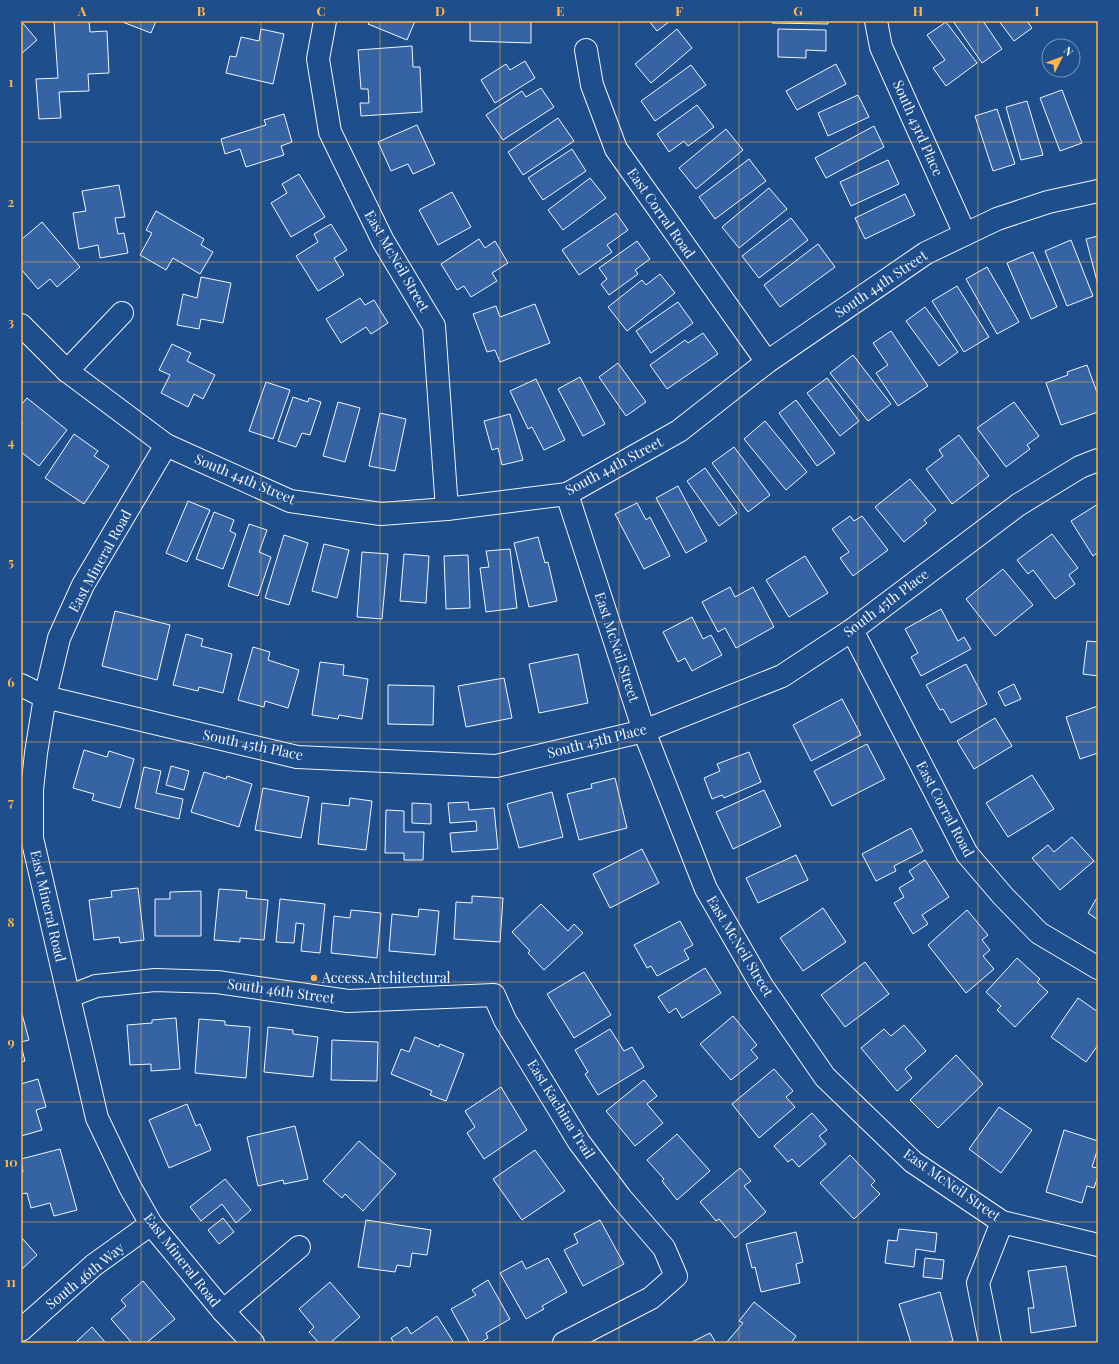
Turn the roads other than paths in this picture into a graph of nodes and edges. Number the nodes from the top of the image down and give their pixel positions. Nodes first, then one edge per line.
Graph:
1 (325, 21) edge
2 (876, 21) edge
3 (586, 50) dead end
4 (1098, 191) edge
5 (965, 234) junction
6 (122, 313) dead end
7 (21, 325) edge
8 (767, 362) junction
9 (67, 371) junction
10 (166, 445) junction
11 (1089, 463) edge
12 (567, 494) junction
13 (447, 509) junction
14 (852, 630) junction
15 (21, 685) edge
16 (45, 697) junction
17 (644, 731) junction
18 (1098, 968) edge
19 (494, 995) joint
20 (70, 996) junction
21 (1002, 1222) junction
22 (151, 1224) junction
23 (1098, 1245) edge
24 (299, 1246) dead end
25 (223, 1311) junction
26 (21, 1330) edge
27 (253, 1343) edge
28 (564, 1343) edge
29 (990, 1343) edge

1 - 13 street, East McNeil Street
2 - 5 street, South 43rd Place
3 - 8 street, East Corral Road
4 - 5 street, South 44th Street
5 - 8 street, South 44th Street
6 - 9 street
7 - 9 street, South 44th Street
8 - 12 street, South 44th Street
9 - 10 street, South 44th Street
10 - 13 street, South 44th Street
10 - 16 street, East Mineral Road
11 - 14 street, South 45th Place
12 - 13 street, South 44th Street
12 - 17 street, East McNeil Street
14 - 17 street, South 45th Place
14 - 18 street, East Corral Road
15 - 16 street
16 - 17 street, South 45th Place
16 - 20 street, East Mineral Road
17 - 21 street, East McNeil Street
19 - 20 street, South 46th Street
19 - 28 street, East Kachina Trail
20 - 22 street, East Mineral Road
21 - 23 street, East McNeil Street
21 - 29 street
22 - 25 street, East Mineral Road
22 - 26 street, South 46th Way
24 - 25 street
25 - 27 street, East Mineral Road

